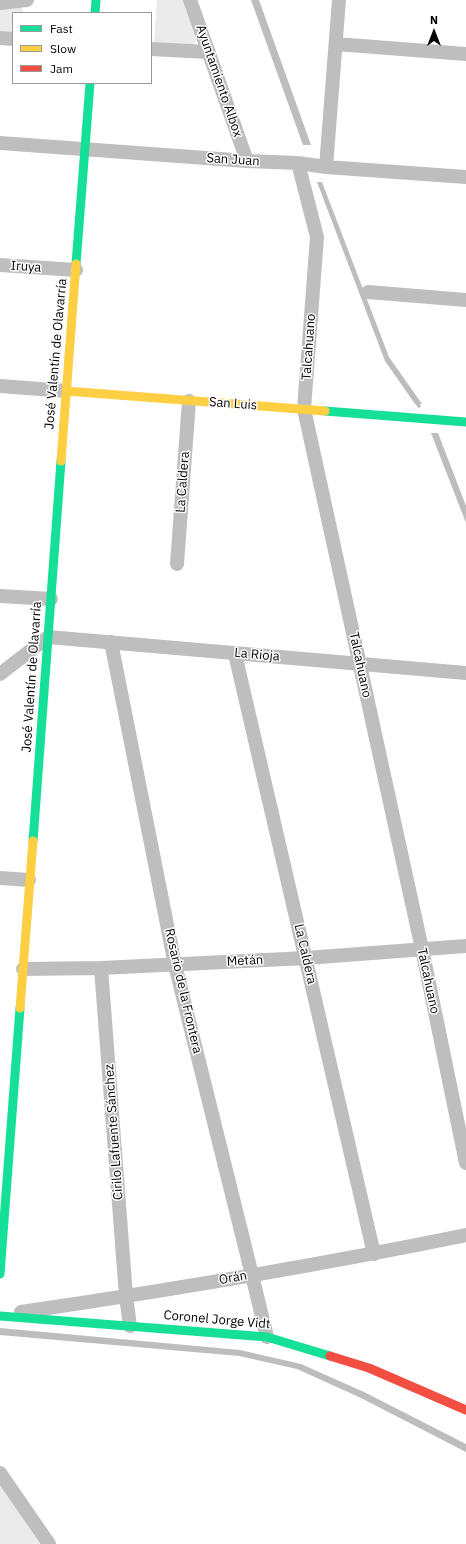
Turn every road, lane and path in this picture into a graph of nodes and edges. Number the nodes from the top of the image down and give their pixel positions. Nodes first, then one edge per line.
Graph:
1 (27, 0) edge
2 (96, 0) edge
3 (190, 0) edge
4 (339, 0) edge
5 (0, 3) edge
6 (27, 12) edge
7 (95, 12) edge
8 (0, 38) edge
9 (12, 39) edge
10 (336, 44) junction
11 (152, 48) edge
12 (209, 52) junction
13 (466, 54) edge
14 (90, 84) edge
15 (0, 143) edge
16 (85, 150) junction
17 (247, 161) junction
18 (298, 163) junction
19 (326, 167) junction
20 (466, 177) edge
21 (0, 265) edge
22 (76, 270) junction
23 (368, 292) dead end
24 (466, 300) edge
25 (0, 386) edge
26 (66, 391) junction
27 (189, 401) junction
28 (304, 409) junction
29 (466, 422) edge
30 (177, 564) dead end
31 (0, 596) edge
32 (51, 599) junction
33 (48, 637) junction
34 (111, 642) junction
35 (235, 654) junction
36 (360, 664) junction
37 (466, 673) edge
38 (0, 674) edge
39 (0, 878) edge
40 (29, 880) junction
41 (466, 946) edge
42 (422, 949) junction
43 (306, 958) junction
44 (175, 965) junction
45 (101, 968) junction
46 (24, 969) junction
47 (5, 1122) edge
48 (466, 1163) edge
49 (466, 1235) edge
50 (374, 1254) junction
51 (0, 1274) edge
52 (252, 1275) junction
53 (126, 1296) junction
54 (0, 1316) edge
55 (130, 1326) junction
56 (267, 1337) junction
57 (466, 1410) edge
58 (0, 1473) edge
59 (49, 1544) edge

1 - 5 street
1 - 6 street
2 - 7 street
3 - 12 street, Ayuntamiento Albox
4 - 10 street
8 - 9 street
10 - 13 street
10 - 19 street
11 - 12 street
12 - 17 street, Ayuntamiento Albox
14 - 16 street, José Valentín de Olavarría
15 - 16 street, San Juan
16 - 17 street, San Juan
16 - 22 street, José Valentín de Olavarría
17 - 18 street, San Juan
18 - 19 street, San Juan
18 - 28 street, Talcahuano
19 - 20 street, San Juan
21 - 22 street, Iruya
22 - 26 street, José Valentín de Olavarría
23 - 24 street
25 - 26 street, San Luis
26 - 27 street, San Luis
26 - 32 street, José Valentín de Olavarría
27 - 28 street, San Luis
27 - 30 street, La Caldera
28 - 29 street, San Luis
28 - 36 street, Talcahuano
31 - 32 street
32 - 33 street, José Valentín de Olavarría
33 - 34 street, La Rioja
33 - 38 street
33 - 40 street, José Valentín de Olavarría
34 - 35 street, La Rioja
34 - 44 street, Rosario de la Frontera
35 - 36 street, La Rioja
35 - 43 street, La Caldera
36 - 37 street, La Rioja
36 - 42 street, Talcahuano
39 - 40 street
40 - 46 street, José Valentín de Olavarría
41 - 42 street, Metán
42 - 43 street, Metán
42 - 48 street, Talcahuano
43 - 44 street, Metán
43 - 50 street, La Caldera
44 - 45 street, Metán
44 - 52 street, Rosario de la Frontera
45 - 46 street, Metán
45 - 53 street, Cirilo Lafuente Sánchez
46 - 47 street, José Valentín de Olavarría
47 - 51 street, José Valentín de Olavarría
49 - 50 street, Orán
50 - 52 street, Orán
52 - 53 street, Orán
52 - 56 street, Rosario de la Frontera
53 - 54 street, Orán
53 - 55 street, Cirilo Lafuente Sánchez
54 - 55 street, Coronel Jorge Vidt
55 - 56 street, Coronel Jorge Vidt
56 - 57 street, Coronel Jorge Vidt
58 - 59 street

